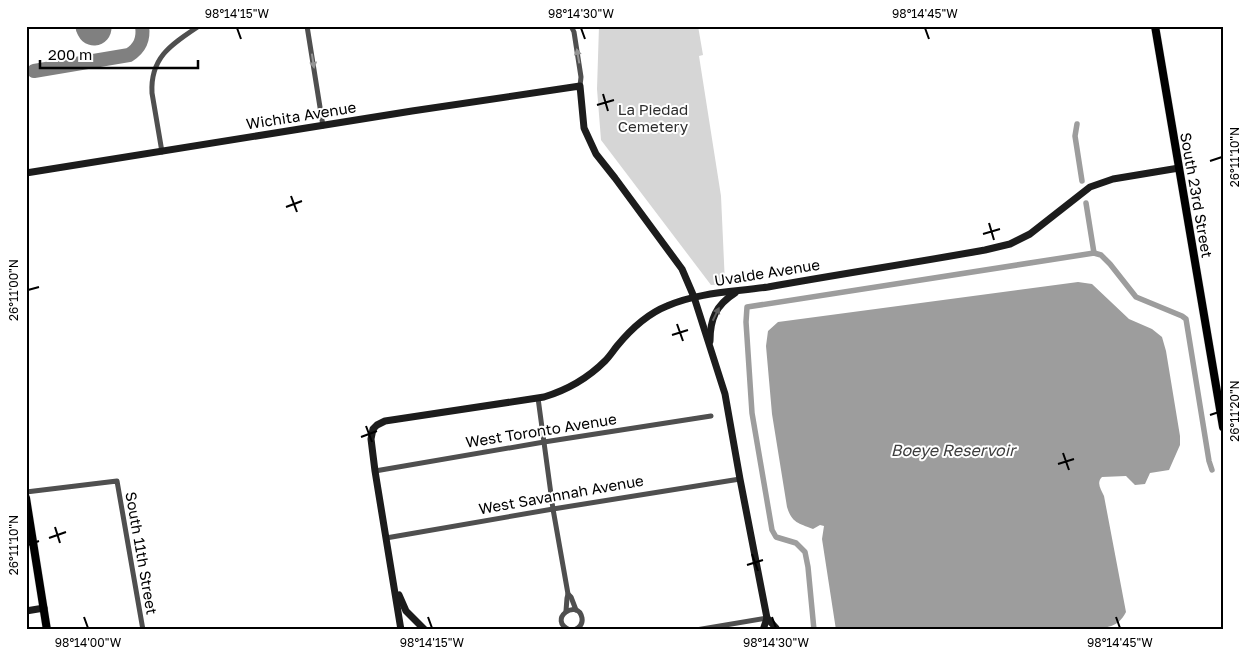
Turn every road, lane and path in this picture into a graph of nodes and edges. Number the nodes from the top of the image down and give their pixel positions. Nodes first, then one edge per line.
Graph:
1 (199, 26) edge
2 (307, 26) edge
3 (571, 26) edge
4 (1155, 26) edge
5 (580, 86) junction
6 (323, 126) junction
7 (162, 152) junction
8 (1179, 168) junction
9 (26, 174) edge
10 (738, 291) junction
11 (694, 297) junction
12 (710, 346) junction
13 (538, 398) junction
14 (711, 416) dead end
15 (1223, 427) edge
16 (544, 442) junction
17 (375, 471) junction
18 (740, 479) junction
19 (26, 492) edge
20 (26, 498) edge
21 (553, 509) junction
22 (386, 538) junction
23 (393, 579) junction
24 (568, 594) junction
25 (44, 608) junction
26 (576, 610) junction
27 (26, 611) edge
28 (566, 611) junction
29 (767, 618) junction
30 (573, 629) edge
31 (47, 630) edge
32 (143, 630) edge
33 (401, 630) edge
34 (425, 630) edge
35 (696, 630) edge
36 (763, 630) edge
37 (777, 630) edge

1 - 7 street
2 -> 6 street
5 -> 3 street
4 - 8 main road, South 23rd Street
5 - 6 street, Wichita Avenue
5 - 11 street
6 - 7 street, Wichita Avenue
7 - 9 street, Wichita Avenue
8 - 10 street, Uvalde Avenue
8 - 15 main road, South 23rd Street
10 - 11 street, Uvalde Avenue
12 -> 10 street
11 - 12 street
11 - 13 street, Uvalde Avenue
12 - 18 street
13 - 16 street
13 - 17 street, Uvalde Avenue
14 - 16 street, West Toronto Avenue
16 - 17 street, West Toronto Avenue
16 - 21 street
17 - 22 street
18 - 21 street, West Savannah Avenue
18 - 29 street
19 - 32 street, South 11th Street
20 - 25 main road
21 - 22 street, West Savannah Avenue
21 - 24 street
22 - 23 street
23 - 33 street
23 - 34 street
24 - 26 street
24 - 28 street
25 - 27 street
25 - 31 main road
26 - 28 street
26 - 30 street
28 - 30 street
29 - 35 street
29 - 36 street
29 - 37 street

